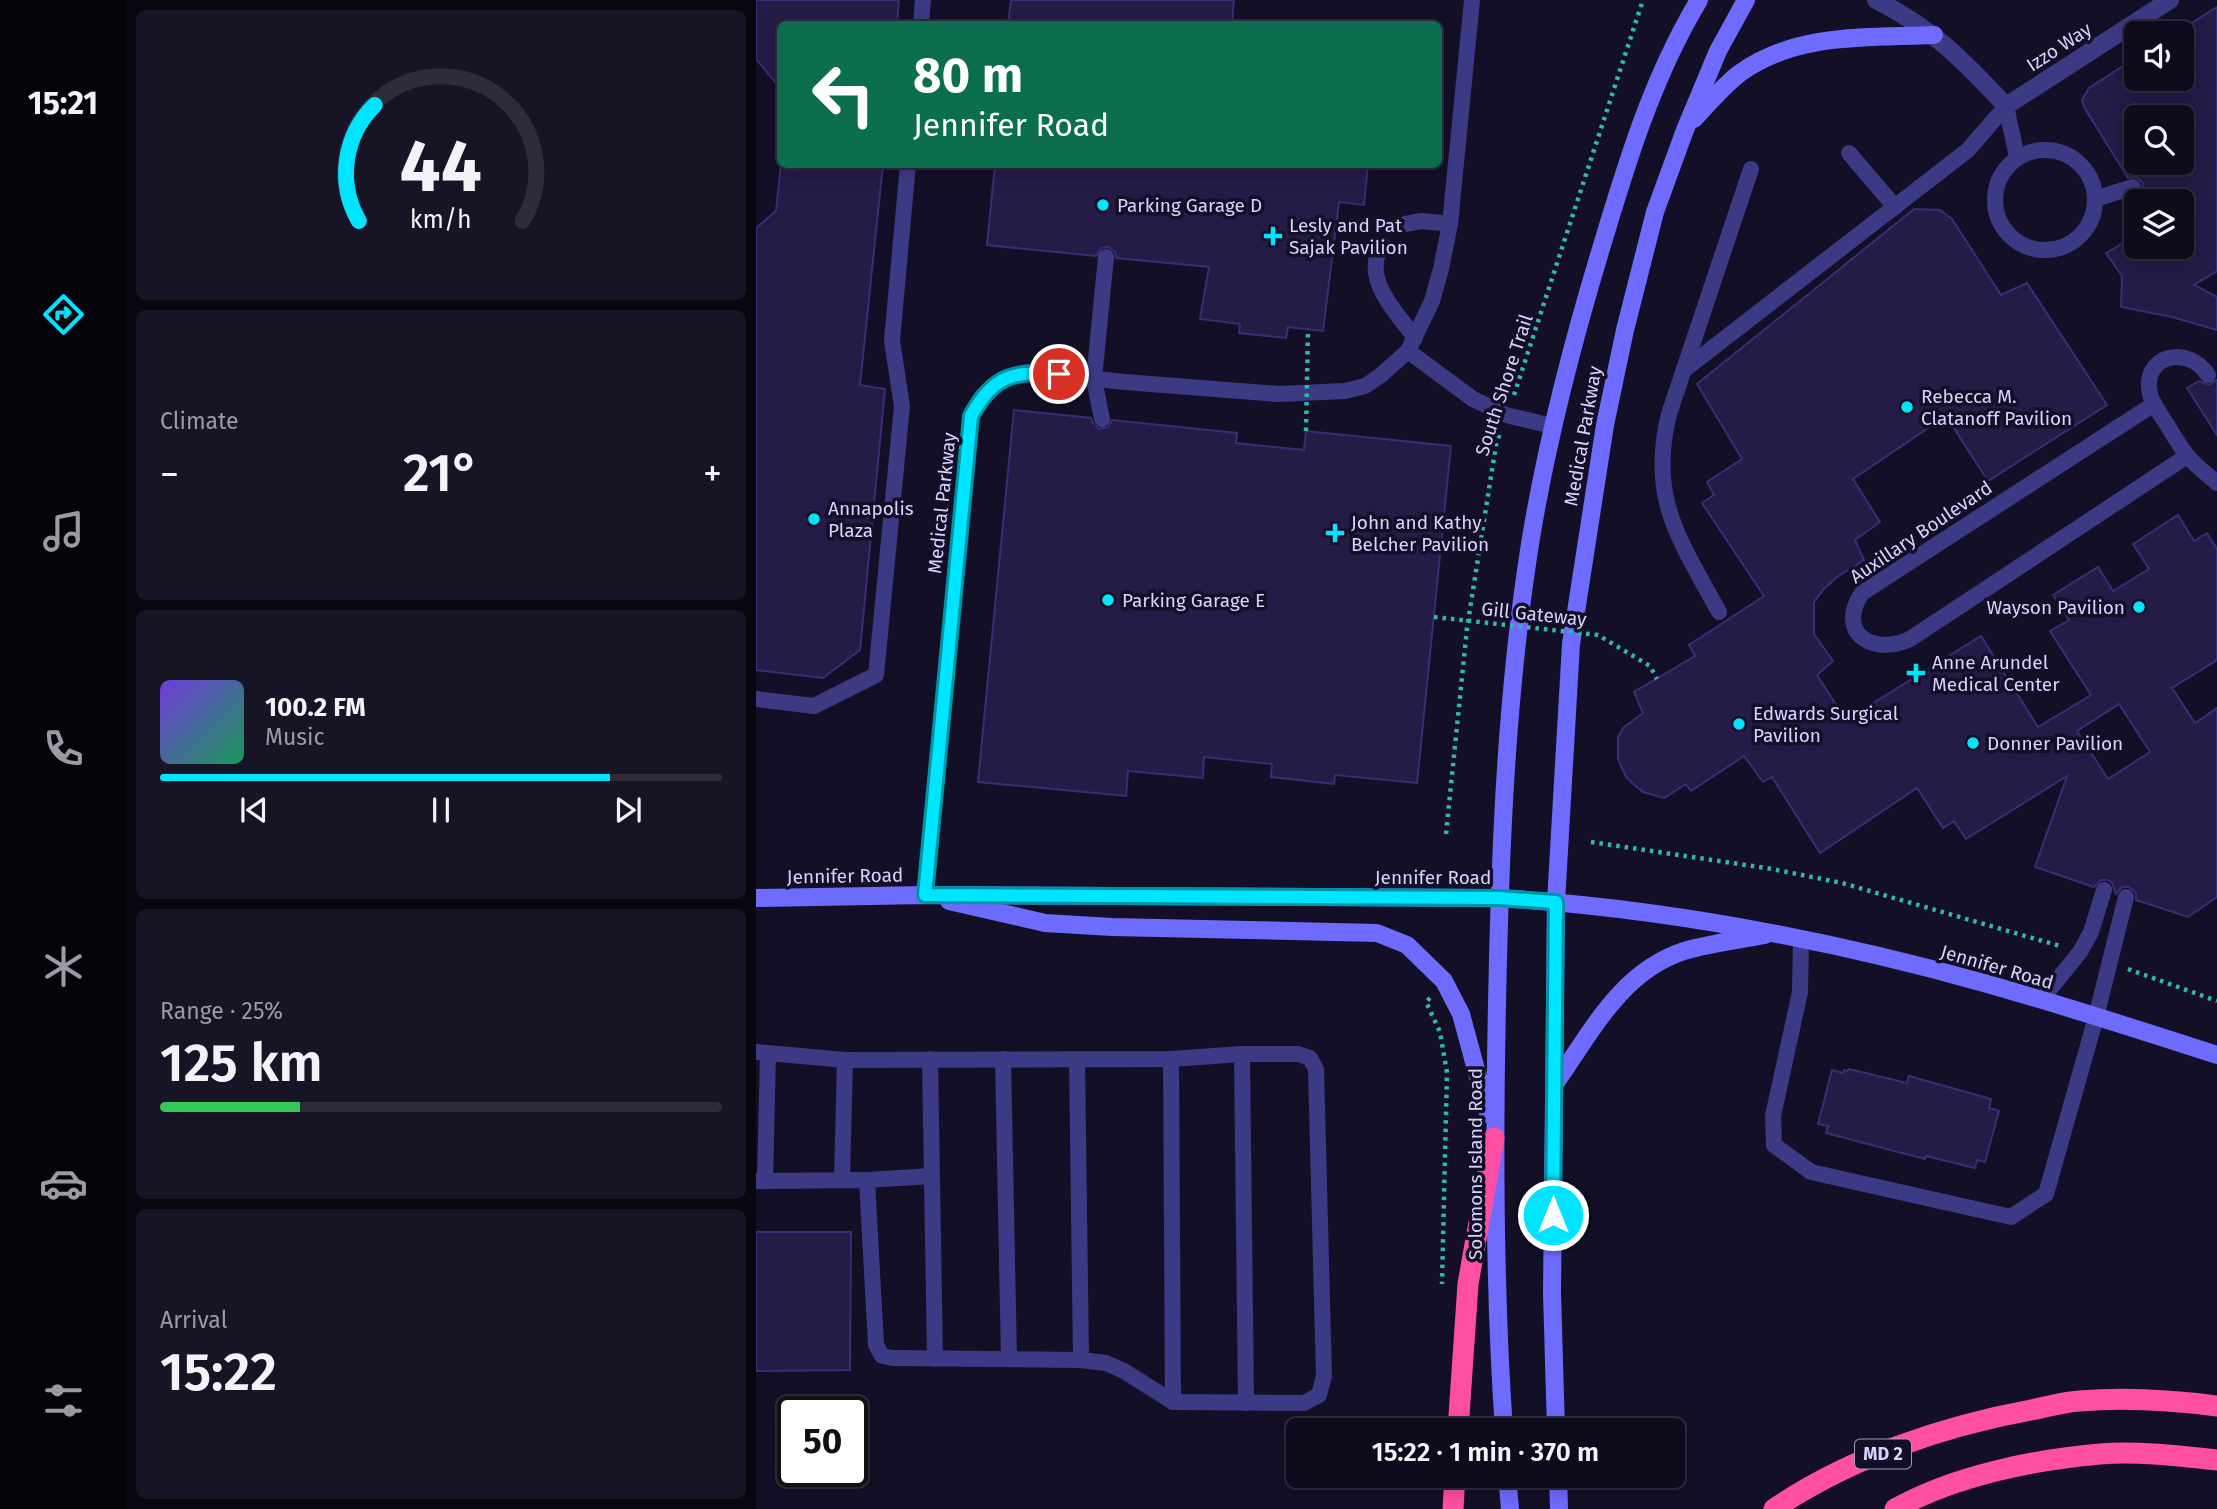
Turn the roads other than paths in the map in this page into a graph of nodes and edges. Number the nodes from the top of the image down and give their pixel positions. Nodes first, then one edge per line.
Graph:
1 (923, 0) edge
2 (1472, 0) edge
3 (1699, 0) edge
4 (1746, 0) edge
5 (1876, 0) edge
6 (2170, 0) edge
7 (921, 21) edge
8 (1934, 35) junction
9 (2006, 106) junction
10 (1685, 130) junction
11 (1849, 153) dead end
12 (2017, 158) junction
13 (908, 168) edge
14 (1752, 169) dead end
15 (2133, 187) dead end
16 (2095, 198) junction
17 (1895, 207) junction
18 (1450, 224) junction
19 (1405, 225) dead end
20 (1382, 246) dead end
21 (1106, 257) dead end
22 (1412, 344) junction
23 (1683, 371) junction
24 (2208, 375) dead end
25 (1094, 379) junction
26 (2154, 404) junction
27 (1102, 419) dead end
28 (1552, 426) junction
29 (2187, 456) junction
30 (2217, 483) edge
31 (1719, 612) dead end
32 (756, 699) edge
33 (2104, 890) dead end
34 (925, 895) junction
35 (2126, 897) dead end
36 (756, 898) edge
37 (1499, 898) junction
38 (1556, 902) junction
39 (1774, 934) junction
40 (1801, 940) junction
41 (2041, 1000) junction
42 (2096, 1017) junction
43 (762, 1052) edge
44 (1242, 1054) junction
45 (2217, 1055) edge
46 (930, 1059) junction
47 (1003, 1059) junction
48 (1171, 1059) junction
49 (845, 1060) junction
50 (1077, 1060) junction
51 (1554, 1085) junction
52 (1494, 1138) junction
53 (932, 1176) junction
54 (842, 1179) junction
55 (867, 1180) junction
56 (761, 1181) edge
57 (935, 1359) junction
58 (1009, 1359) junction
59 (1081, 1360) junction
60 (1173, 1402) junction
61 (1246, 1403) junction
62 (2217, 1406) edge
63 (1459, 1418) edge
64 (1503, 1418) edge
65 (1556, 1418) edge
66 (2217, 1460) edge
67 (1454, 1488) edge
68 (1508, 1488) edge
69 (1558, 1488) edge
70 (1452, 1509) edge
71 (1510, 1509) edge
72 (1559, 1509) edge
73 (1774, 1509) edge
74 (1895, 1509) edge

1 - 7 lane
2 - 18 lane, Medical Parkway
3 - 28 main road, Medical Parkway
4 - 10 main road, Medical Parkway
5 - 8 street
6 - 9 street, Izzo Way
8 - 9 street
8 - 10 main road
9 - 12 lane
9 - 17 lane
10 - 38 main road, Medical Parkway
11 - 17 lane
12 - 16 lane
12 - 16 lane
13 - 32 lane
14 - 23 lane
15 - 16 lane
17 - 23 lane
18 - 19 lane
18 - 22 lane, Medical Parkway
20 - 22 lane
21 - 25 lane
22 - 25 lane, Medical Parkway
22 - 28 lane, Medical Parkway
23 - 31 lane
24 - 26 lane
25 - 27 lane
25 - 34 lane, Medical Parkway
26 - 29 lane
26 - 29 lane, Auxillary Boulevard
28 - 37 main road, Medical Parkway
29 - 30 lane
33 - 41 lane
34 - 36 main road, Jennifer Road
34 - 37 main road, Jennifer Road
34 - 52 main road
35 - 42 lane
37 - 38 main road, Jennifer Road
37 - 52 main road, Solomons Island Road
38 - 39 main road, Jennifer Road
38 - 51 main road
39 - 40 main road, Jennifer Road
39 - 51 main road
40 - 41 main road, Jennifer Road
40 - 42 lane
41 - 42 main road, Jennifer Road
42 - 45 main road, Jennifer Road
43 - 49 lane
43 - 56 lane
44 - 48 lane
44 - 61 lane
44 - 61 lane
46 - 47 lane
46 - 49 lane
46 - 53 lane
47 - 50 lane
47 - 58 lane
48 - 50 lane
48 - 60 lane
49 - 54 lane
50 - 59 lane
51 - 65 main road
52 - 63 highway
52 - 64 main road, Solomons Island Road
53 - 55 lane
53 - 57 lane
54 - 55 lane
54 - 56 lane
55 - 57 lane
57 - 58 lane
58 - 59 lane
59 - 60 lane
60 - 61 lane
62 - 73 highway, MD 2
66 - 74 highway
67 - 70 highway
68 - 71 main road
69 - 72 main road

